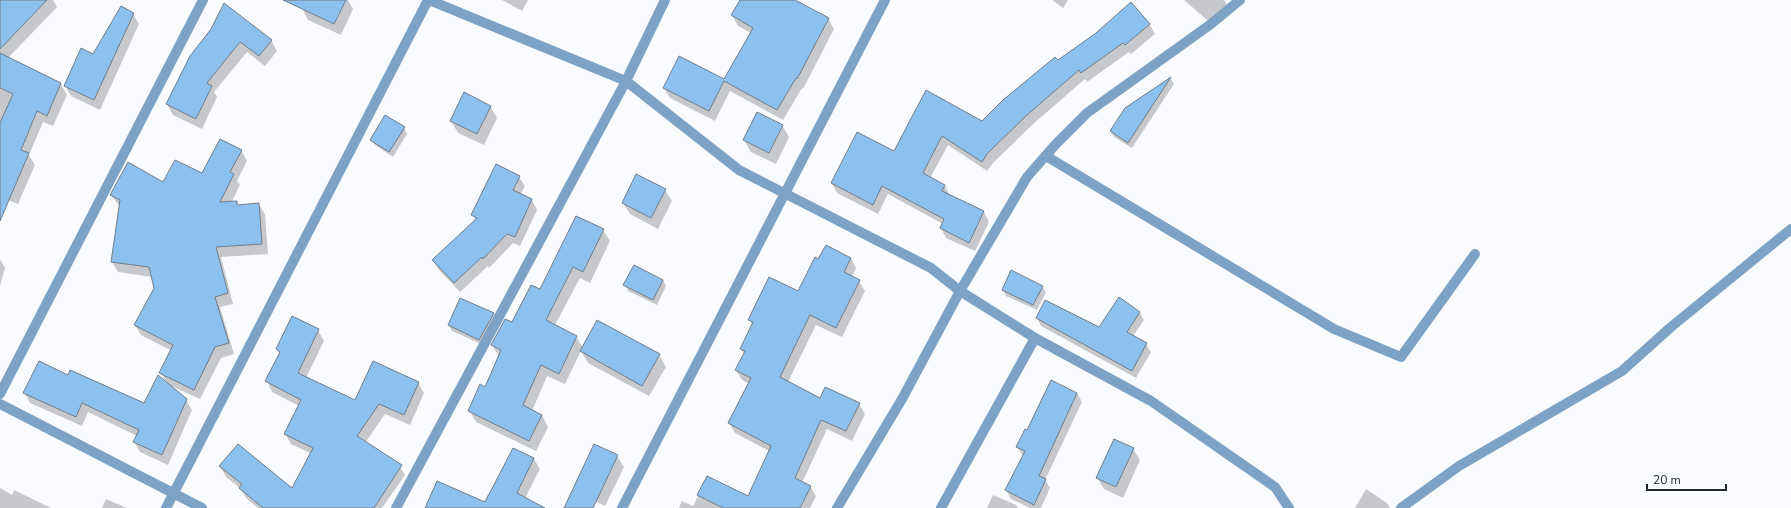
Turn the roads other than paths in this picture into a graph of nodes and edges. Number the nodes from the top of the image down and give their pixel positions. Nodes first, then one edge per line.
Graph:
1 (203, 0) edge
2 (429, 0) edge
3 (665, 0) edge
4 (885, 0) edge
5 (1240, 0) edge
6 (626, 81) junction
7 (1046, 156) junction
8 (784, 192) junction
9 (1791, 229) edge
10 (1475, 254) dead end
11 (960, 291) junction
12 (1035, 338) junction
13 (0, 394) edge
14 (0, 404) edge
15 (174, 493) junction
16 (166, 508) edge
17 (202, 508) edge
18 (396, 508) edge
19 (622, 508) edge
20 (837, 508) edge
21 (942, 508) edge
22 (1288, 508) edge
23 (1401, 508) edge

1 - 13 street
2 - 6 street
2 - 15 street
3 - 6 street
4 - 8 street
5 - 7 street
6 - 8 street
6 - 18 street
7 - 10 street
7 - 11 street
8 - 11 street
8 - 19 street
9 - 23 street
11 - 12 street
11 - 20 street
12 - 21 street
12 - 22 street
14 - 15 street
15 - 16 street
15 - 17 street

